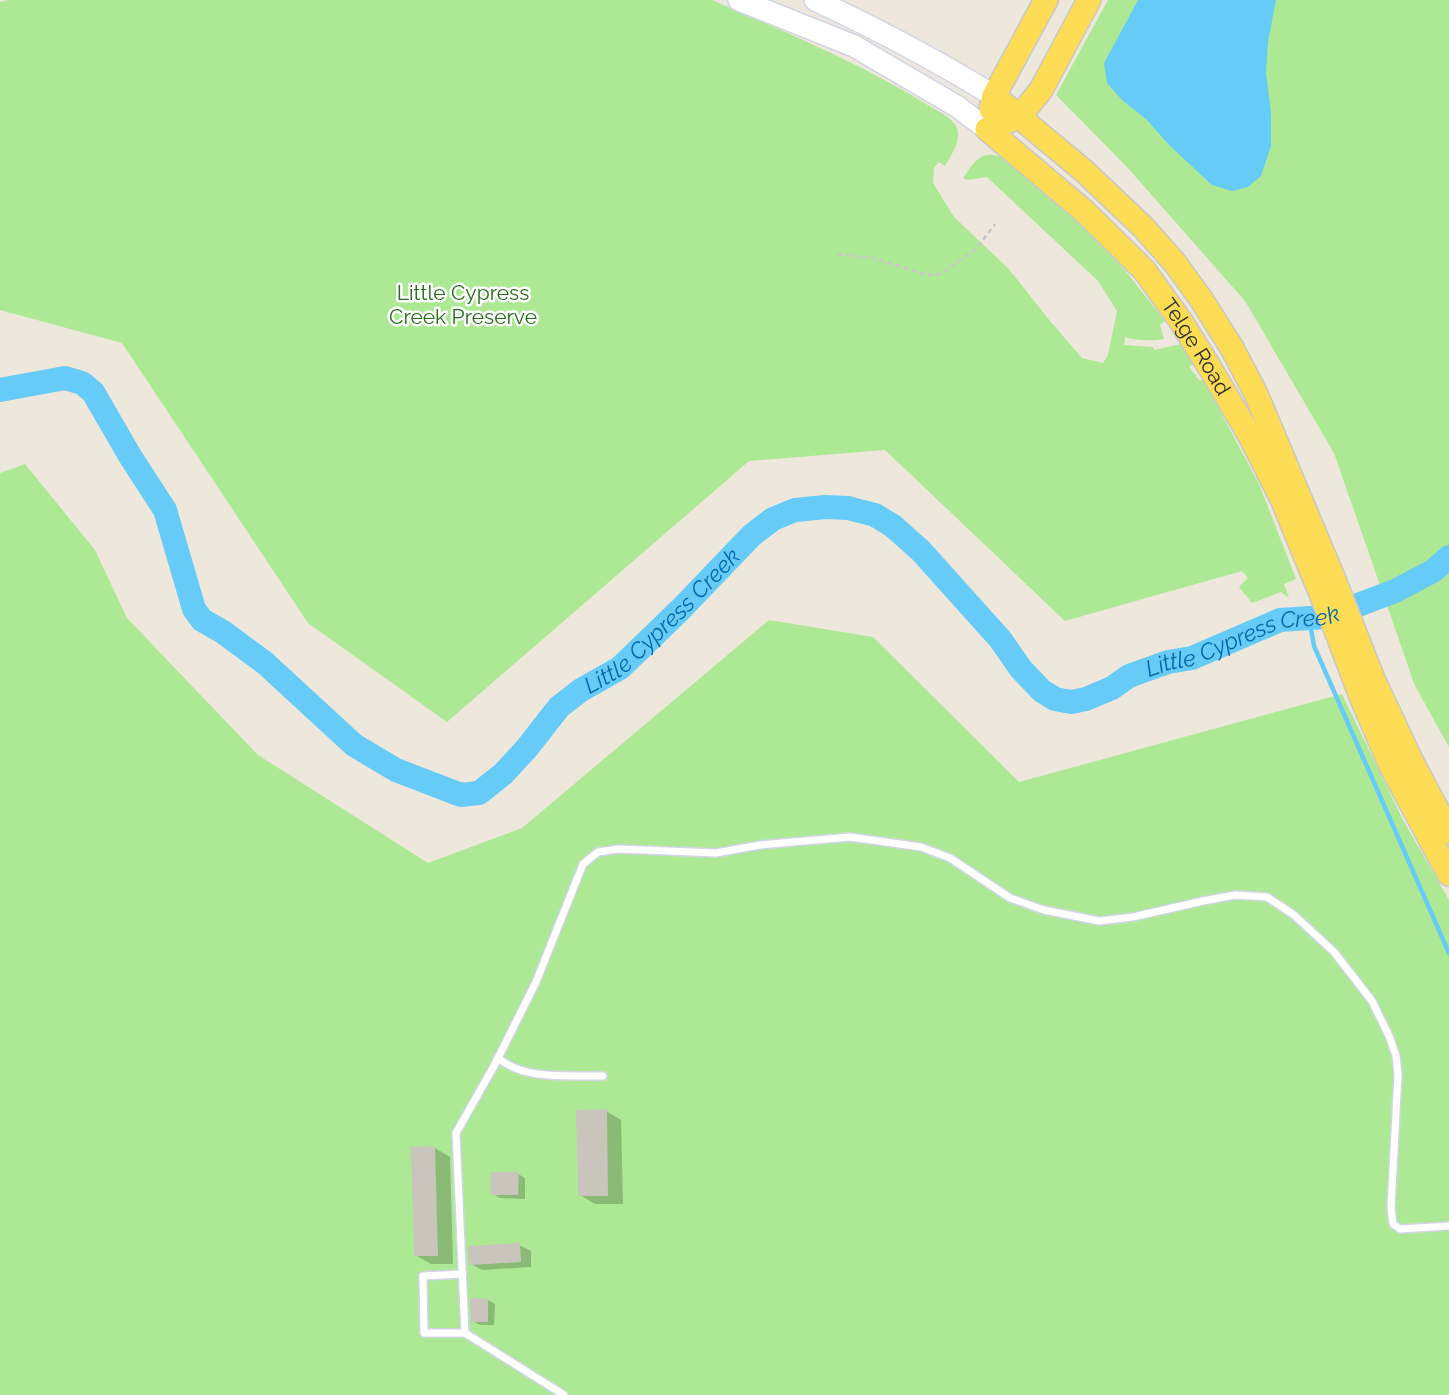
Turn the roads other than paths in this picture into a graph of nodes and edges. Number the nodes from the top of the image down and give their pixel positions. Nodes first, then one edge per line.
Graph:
1 (739, 0) edge
2 (1046, 0) edge
3 (1089, 0) edge
4 (828, 3) edge
5 (994, 96) junction
6 (1019, 117) junction
7 (987, 129) junction
8 (1324, 580) junction
9 (1343, 625) junction
10 (1449, 832) edge
11 (1449, 874) edge
12 (498, 1058) junction
13 (603, 1076) dead end
14 (1449, 1226) edge
15 (463, 1274) junction
16 (465, 1332) junction
17 (564, 1395) edge

1 - 7 main road, Telge Road
2 - 5 main road
3 - 6 main road
4 - 5 main road, Telge Road
5 - 6 main road, Telge Road
5 - 7 main road
6 - 7 main road
6 - 8 main road, Telge Road
7 - 8 main road, Telge Road
8 - 9 main road, Telge Road
9 - 10 main road, Telge Road
9 - 11 main road, Telge Road
12 - 13 lane
12 - 14 lane
12 - 15 lane
15 - 16 lane
15 - 16 lane
16 - 17 lane

